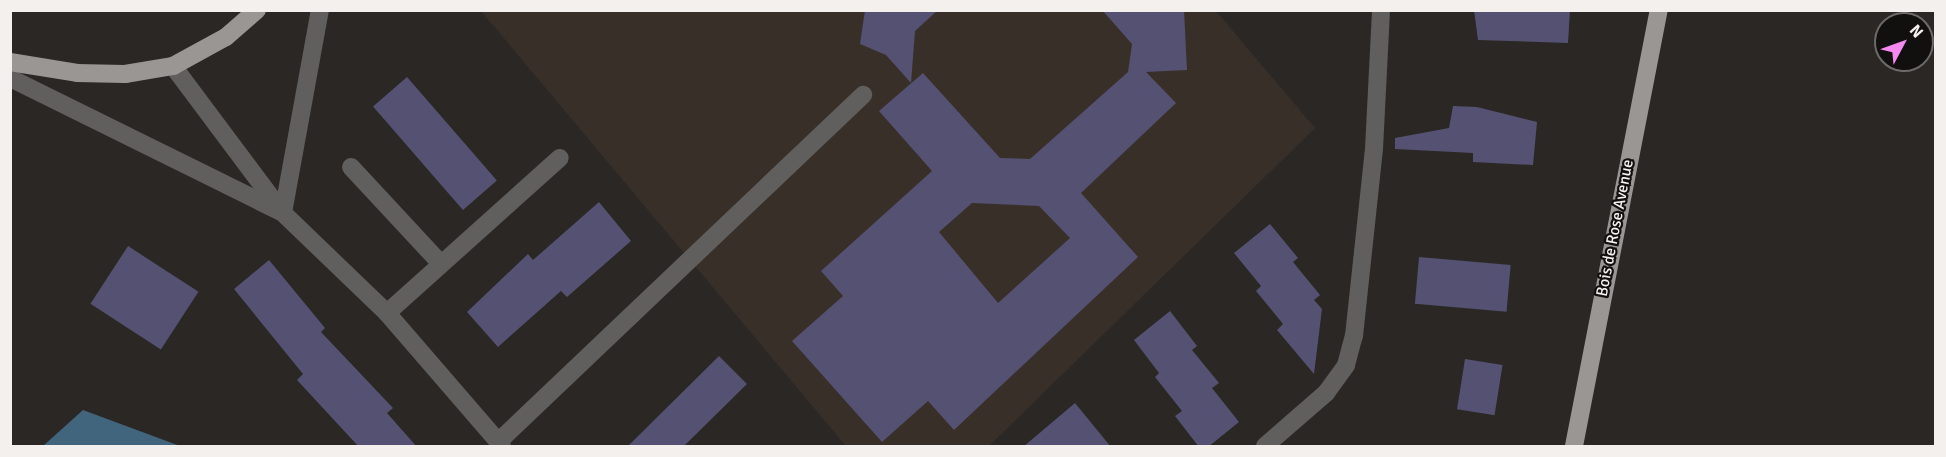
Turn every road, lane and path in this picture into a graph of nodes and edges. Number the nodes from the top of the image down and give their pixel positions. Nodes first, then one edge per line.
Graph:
1 (257, 10) edge
2 (321, 10) edge
3 (1381, 10) edge
4 (1659, 10) edge
5 (10, 62) edge
6 (173, 66) junction
7 (10, 78) edge
8 (863, 95) dead end
9 (560, 158) dead end
10 (351, 167) dead end
11 (284, 213) junction
12 (441, 264) junction
13 (387, 313) junction
14 (500, 444) edge
15 (1265, 447) edge
16 (1574, 447) edge

1 - 6 main road
2 - 11 street
3 - 15 street
4 - 16 main road, Bois de Rose Avenue
5 - 6 main road
6 - 11 street
7 - 11 street
8 - 14 street
9 - 12 street
10 - 12 street
11 - 13 street
12 - 13 street
13 - 14 street

